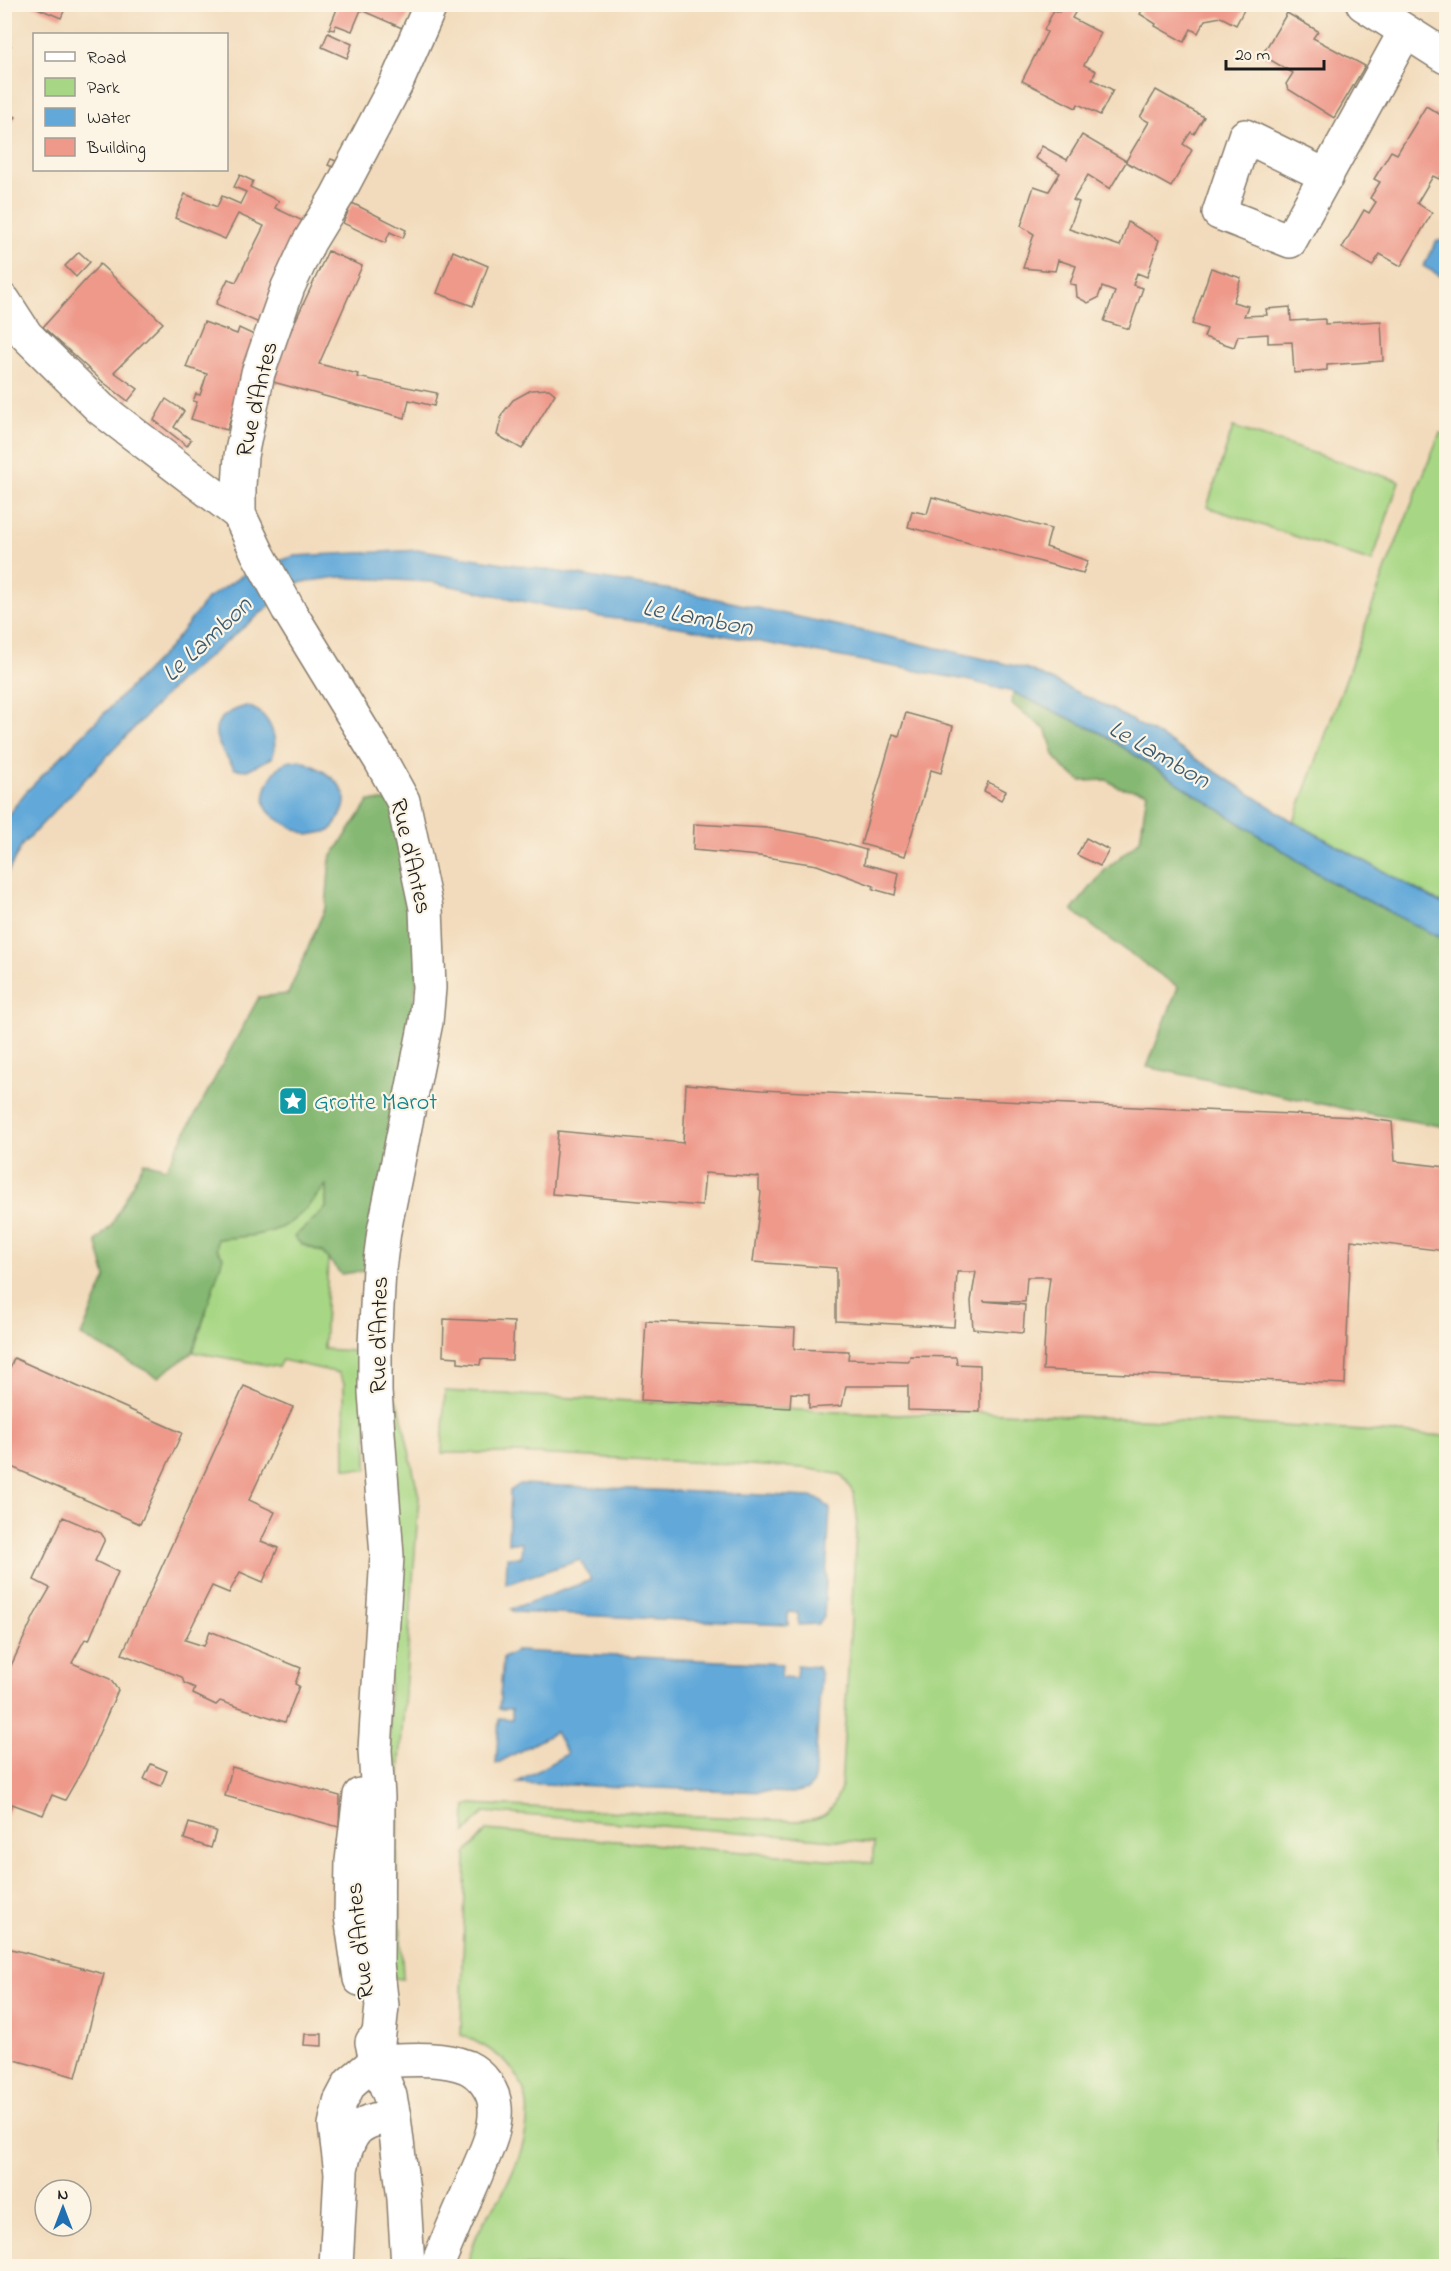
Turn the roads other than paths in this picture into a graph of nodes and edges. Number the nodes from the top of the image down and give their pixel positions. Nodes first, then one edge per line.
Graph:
1 (431, 4) edge
2 (1363, 4) edge
3 (1405, 32) junction
4 (1446, 57) edge
5 (1327, 176) dead end
6 (4, 301) edge
7 (15, 332) edge
8 (239, 514) junction
9 (376, 2061) junction
10 (394, 2117) junction
11 (341, 2173) junction
12 (336, 2266) edge
13 (408, 2266) edge
14 (437, 2266) edge

1 - 8 street, Rue d'Antes
2 - 3 street
3 - 4 street
3 - 5 street
6 - 7 street
7 - 8 street
8 - 9 street, Rue d'Antes
9 - 10 street, Rue d'Antes
9 - 11 street
9 - 14 street
10 - 11 street
10 - 13 street, Rue d'Antes
11 - 12 street

